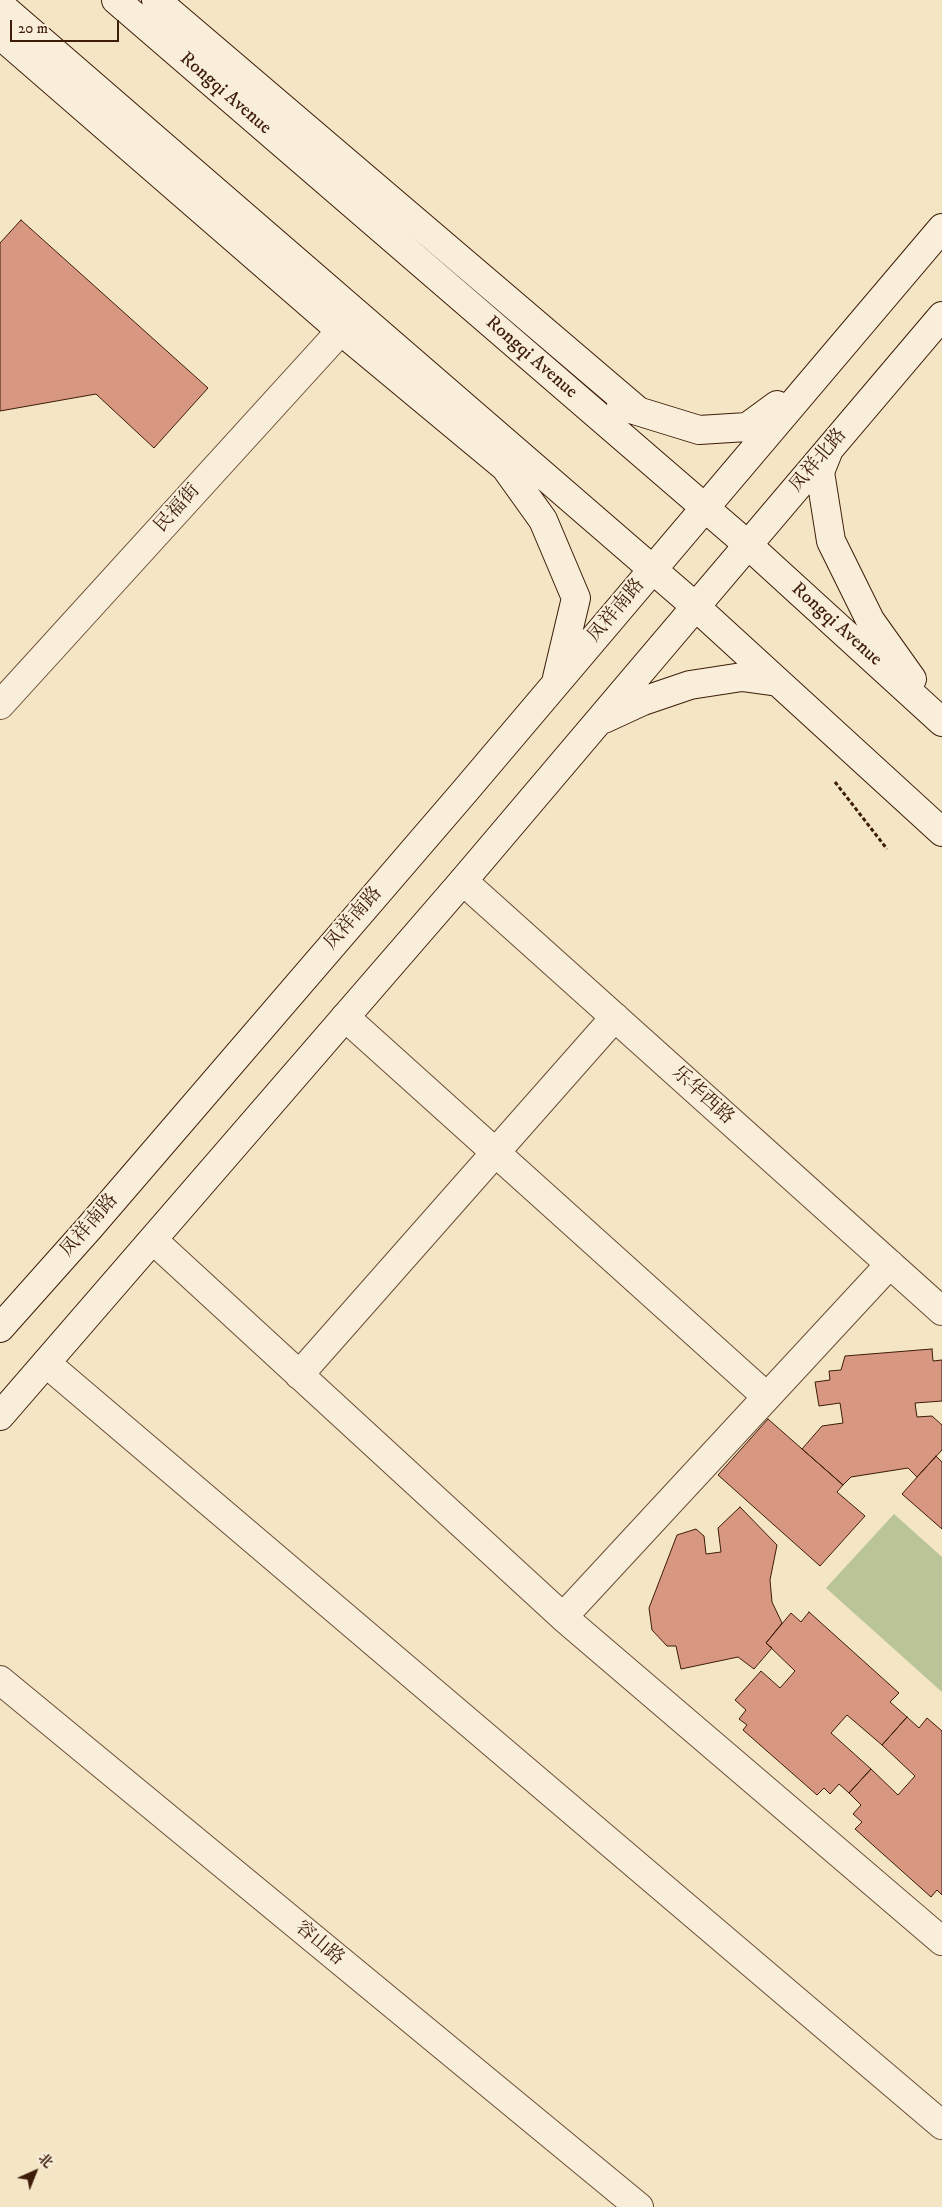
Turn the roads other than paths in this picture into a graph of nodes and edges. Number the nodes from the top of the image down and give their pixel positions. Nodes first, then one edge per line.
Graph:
1 (116, 0) edge
2 (156, 0) edge
3 (0, 5) edge
4 (0, 36) edge
5 (942, 228) edge
6 (942, 316) edge
7 (348, 322) junction
8 (816, 376) junction
9 (568, 390) junction
10 (459, 402) junction
11 (638, 411) junction
12 (830, 448) junction
13 (506, 468) junction
14 (704, 507) junction
15 (748, 545) junction
16 (652, 569) junction
17 (696, 606) junction
18 (778, 682) junction
19 (555, 684) junction
20 (0, 705) edge
21 (598, 722) junction
22 (942, 722) edge
23 (942, 832) edge
24 (463, 881) junction
25 (345, 1017) junction
26 (615, 1017) junction
27 (496, 1152) junction
28 (153, 1240) junction
29 (890, 1264) junction
30 (942, 1311) edge
31 (0, 1328) edge
32 (46, 1363) junction
33 (299, 1374) junction
34 (767, 1396) junction
35 (0, 1416) edge
36 (563, 1617) junction
37 (0, 1680) edge
38 (942, 1941) edge
39 (942, 2125) edge
40 (639, 2207) edge

1 - 9 street, Rongqi Avenue
2 - 11 street
3 - 7 street
4 - 7 street
5 - 8 street
6 - 12 street, 凤祥北路
7 - 10 street
7 - 13 street
7 - 20 street, 民福街
8 - 11 street
8 - 14 street
9 - 11 street
9 - 14 street, Rongqi Avenue
10 - 13 street
10 - 16 street
12 - 15 street, 凤祥北路
12 - 22 street
13 - 19 street
14 - 15 street, Rongqi Avenue
14 - 16 street, 凤祥南路
15 - 17 street, 凤祥北路
15 - 22 street, Rongqi Avenue
16 - 17 street
16 - 19 street, 凤祥南路
17 - 18 street
17 - 21 street
18 - 21 street
18 - 23 street
19 - 31 street, 凤祥南路
21 - 24 street
24 - 25 street
24 - 26 street, 乐华西路
25 - 27 street
25 - 28 street
26 - 27 street
26 - 29 street, 乐华西路
27 - 33 street
27 - 34 street
28 - 32 street
28 - 33 street
29 - 30 street, 乐华西路
29 - 34 street
32 - 35 street
32 - 39 street
33 - 36 street
34 - 36 street
36 - 38 street
37 - 40 street, 容山路

